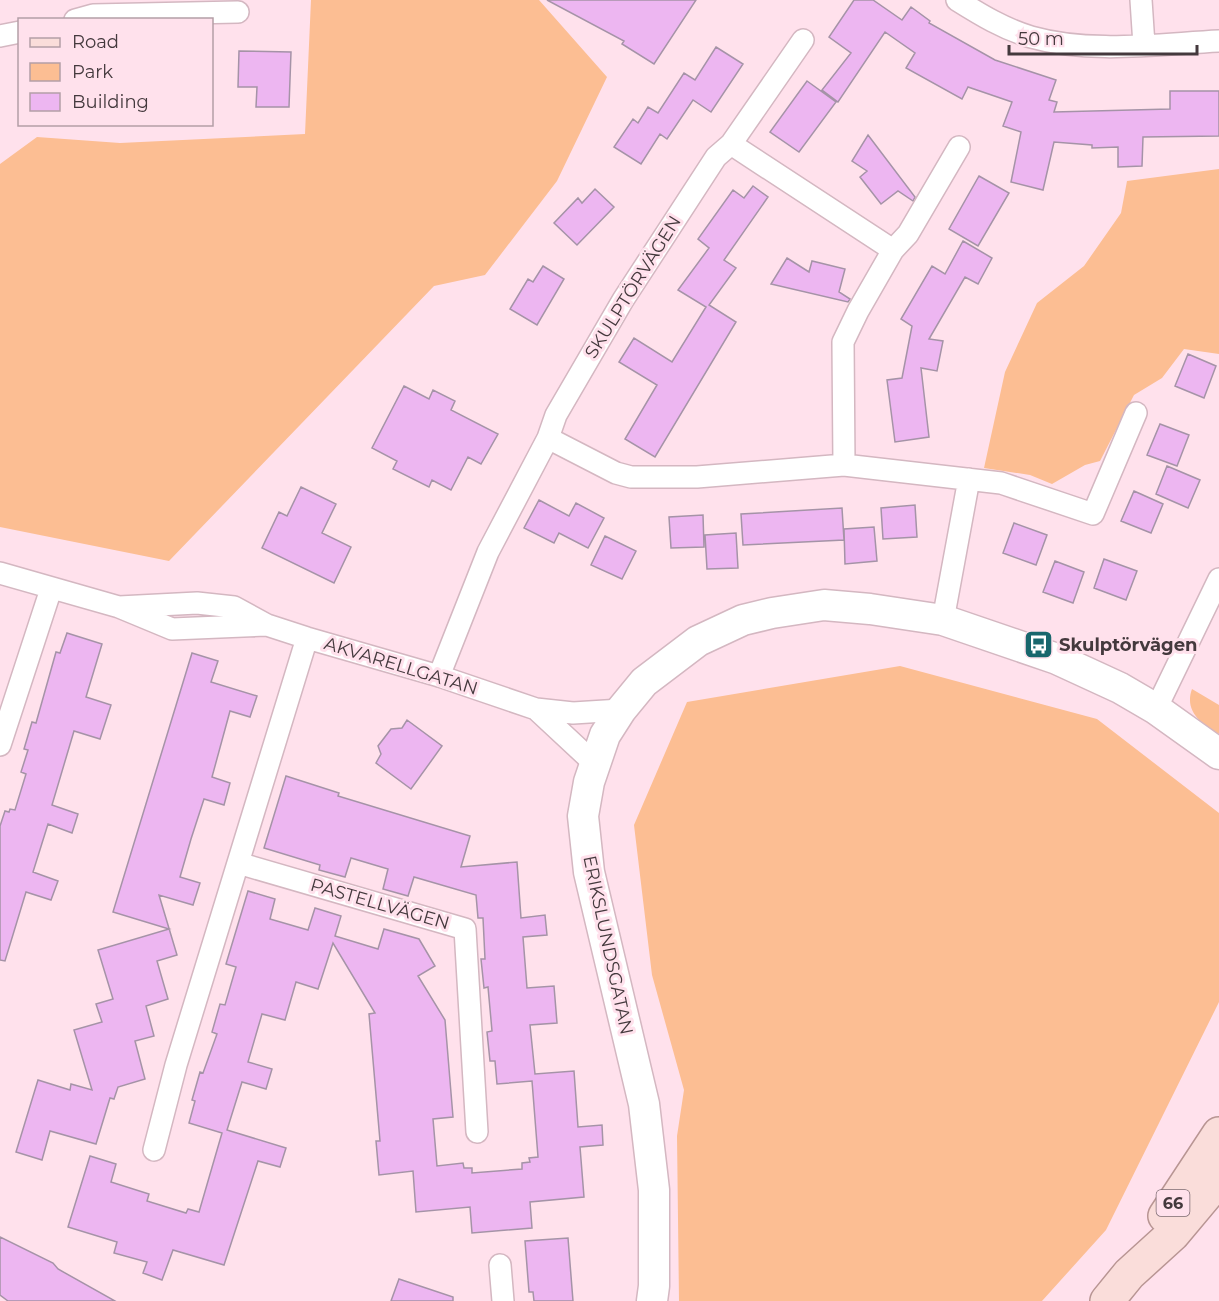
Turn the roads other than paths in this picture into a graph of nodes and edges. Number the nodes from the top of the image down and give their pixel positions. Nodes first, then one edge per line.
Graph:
1 (957, 0) edge
2 (1141, 0) edge
3 (86, 12) edge
4 (238, 12) dead end
5 (18, 32) edge
6 (0, 36) edge
7 (803, 40) dead end
8 (1219, 41) edge
9 (1144, 45) junction
10 (731, 144) junction
11 (959, 147) dead end
12 (893, 250) junction
13 (1136, 413) dead end
14 (548, 438) junction
15 (844, 465) junction
16 (969, 479) junction
17 (0, 573) edge
18 (1219, 579) edge
19 (51, 589) junction
20 (944, 620) junction
21 (307, 638) junction
22 (439, 676) junction
23 (536, 709) junction
24 (1156, 709) junction
25 (621, 710) junction
26 (5, 711) edge
27 (0, 746) edge
28 (1217, 751) edge
29 (595, 764) junction
30 (238, 863) junction
31 (477, 1132) dead end
32 (1219, 1134) edge
33 (154, 1150) dead end
34 (1219, 1179) edge
35 (500, 1264) dead end
36 (1129, 1274) junction
37 (503, 1301) edge
38 (652, 1301) edge
39 (1107, 1301) edge

1 - 9 street
2 - 9 street
3 - 4 street
5 - 6 street
7 - 10 street, SKULPTÖRVÄGEN
8 - 9 street
10 - 12 street
10 - 14 street, SKULPTÖRVÄGEN
11 - 12 street
12 - 15 street
13 - 16 street
14 - 15 street
14 - 22 street, SKULPTÖRVÄGEN
15 - 16 street
16 - 20 street
17 - 19 street, AKVARELLGATAN
18 - 24 street
19 - 21 street, AKVARELLGATAN
19 - 26 street
20 - 24 street, ERIKSLUNDSGATAN
20 - 25 street, ERIKSLUNDSGATAN
21 - 22 street, AKVARELLGATAN
21 - 30 street
22 - 23 street, AKVARELLGATAN
23 - 25 street, AKVARELLGATAN
23 - 29 street, AKVARELLGATAN
24 - 28 street, ERIKSLUNDSGATAN
25 - 29 street, ERIKSLUNDSGATAN
26 - 27 street
29 - 38 street, ERIKSLUNDSGATAN
30 - 31 street, PASTELLVÄGEN
30 - 33 street
32 - 36 main road, 66
34 - 36 main road, 66
35 - 37 street
36 - 39 main road, 66

